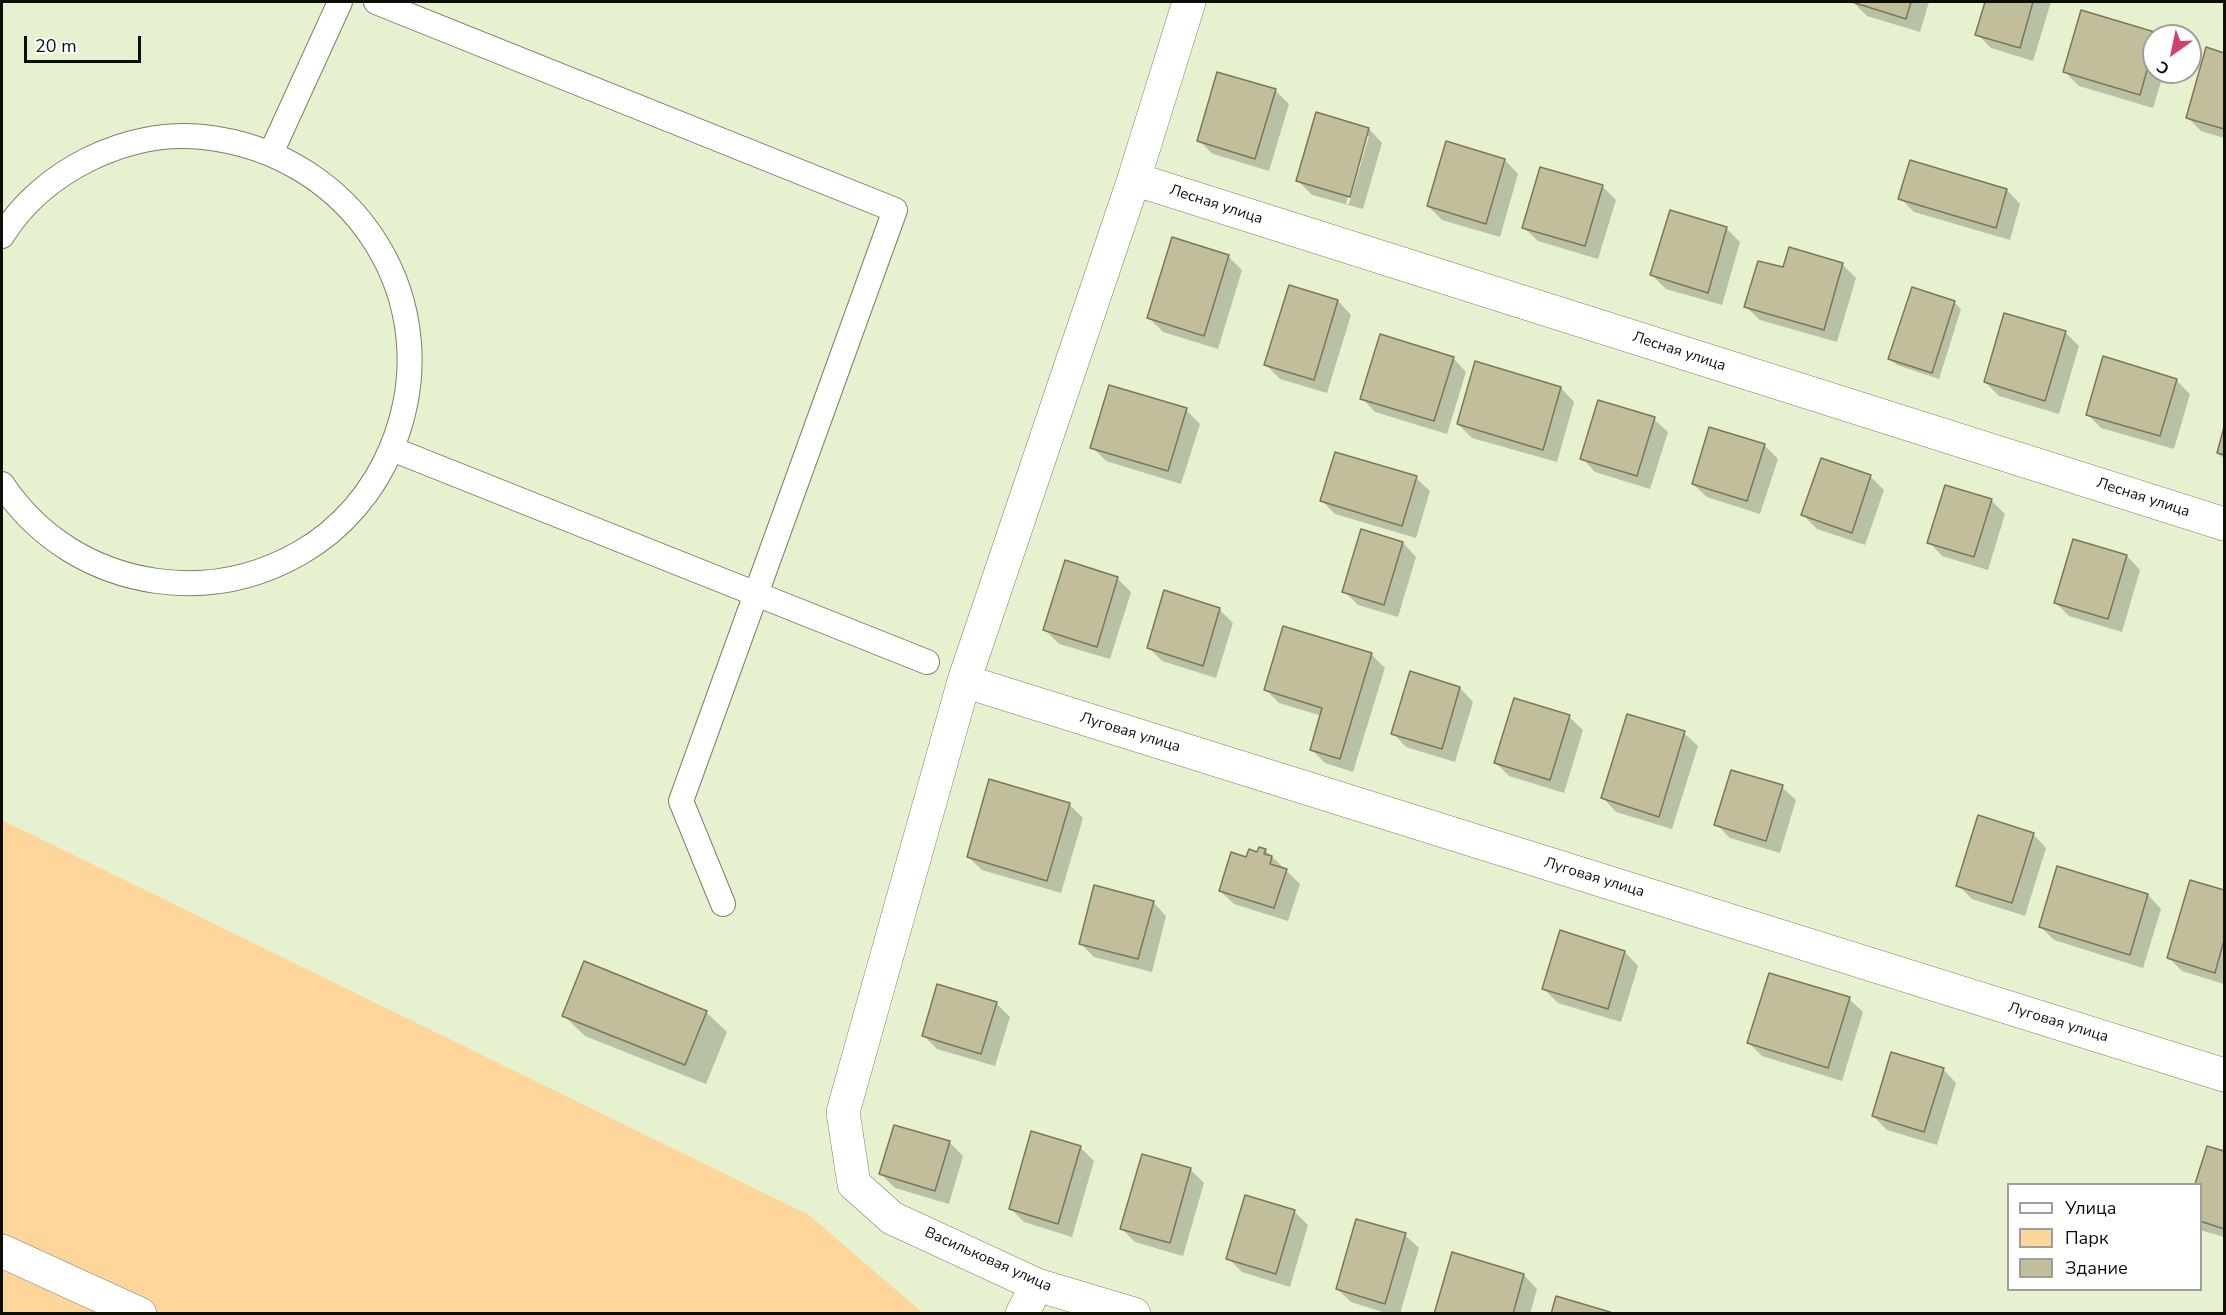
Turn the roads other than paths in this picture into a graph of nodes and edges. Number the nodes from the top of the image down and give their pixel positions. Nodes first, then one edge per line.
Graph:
1 (340, 2) edge
2 (376, 2) edge
3 (1189, 2) edge
4 (272, 153) junction
5 (1134, 179) junction
6 (2, 236) edge
7 (392, 449) junction
8 (2, 484) edge
9 (2224, 524) edge
10 (758, 595) junction
11 (927, 662) dead end
12 (964, 681) junction
13 (723, 904) dead end
14 (2224, 1075) edge
15 (2, 1251) edge
16 (1037, 1284) junction
17 (140, 1314) edge
18 (1022, 1314) edge
19 (1134, 1314) edge

1 - 4 lane
2 - 10 lane
3 - 5 street
4 - 6 lane
4 - 7 lane
5 - 9 street, Лесная улица
5 - 12 street
7 - 8 lane
7 - 10 lane
10 - 11 lane
10 - 13 lane
12 - 14 street, Луговая улица
12 - 16 street, Васильковая улица
15 - 17 street
16 - 18 street
16 - 19 street, Васильковая улица

